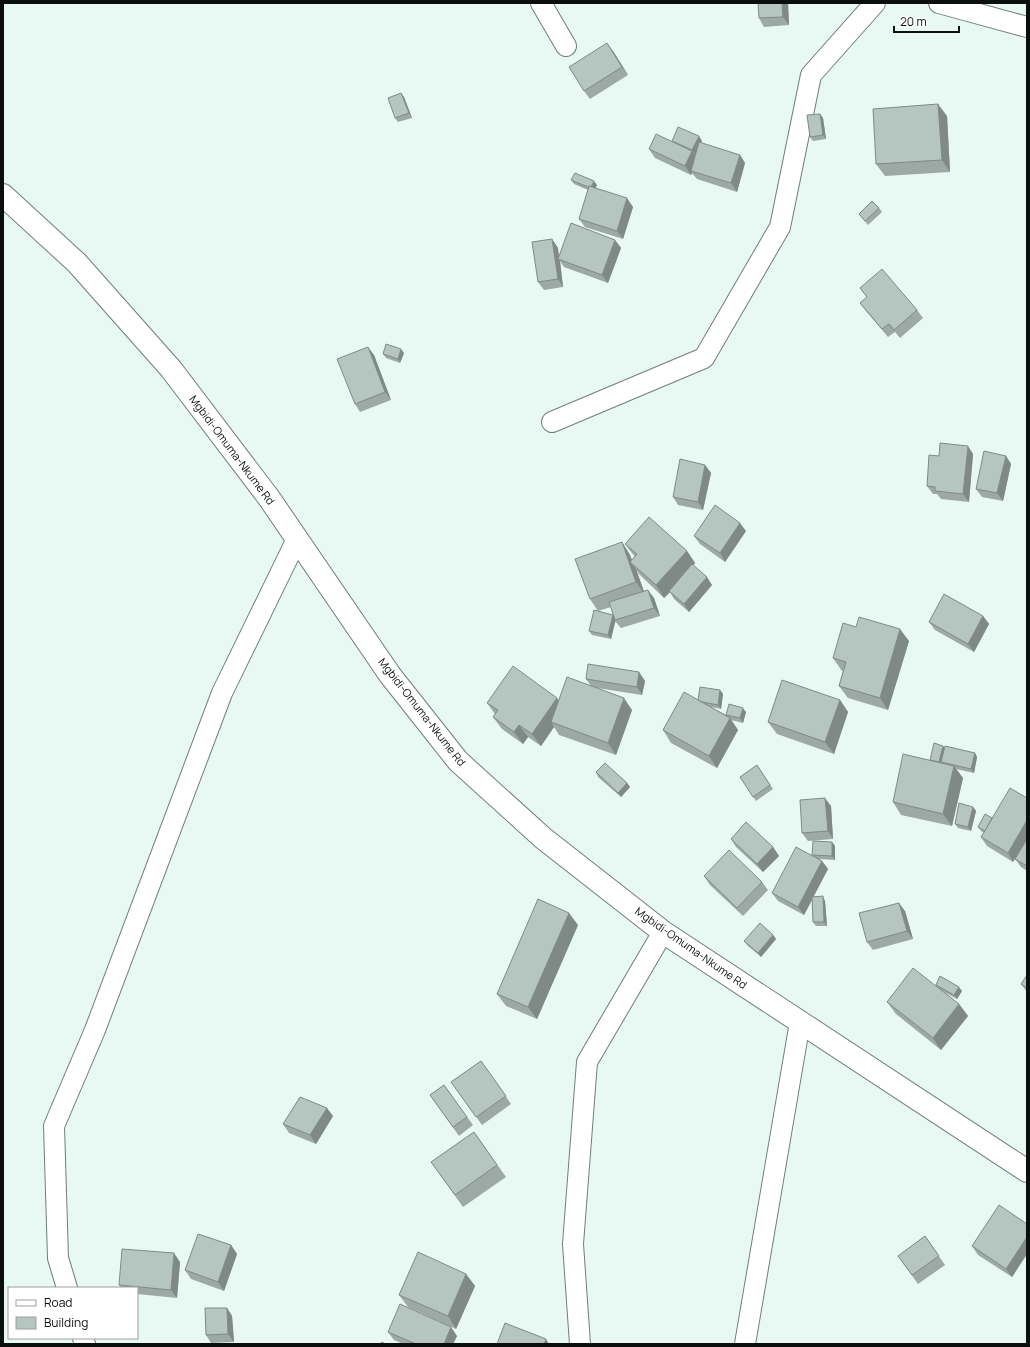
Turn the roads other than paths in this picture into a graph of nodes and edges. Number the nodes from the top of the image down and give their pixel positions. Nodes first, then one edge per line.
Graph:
1 (541, 3) edge
2 (875, 3) edge
3 (940, 3) edge
4 (1027, 27) edge
5 (566, 46) dead end
6 (3, 195) edge
7 (552, 422) dead end
8 (297, 539) junction
9 (663, 932) junction
10 (800, 1022) junction
11 (1027, 1171) edge
12 (67, 1287) edge
13 (580, 1344) edge
14 (745, 1344) edge

1 - 5 street
2 - 7 street
3 - 4 street
6 - 8 street, Mgbidi-Omuma-Nkume Rd
8 - 9 street, Mgbidi-Omuma-Nkume Rd
8 - 12 street
9 - 10 street, Mgbidi-Omuma-Nkume Rd
9 - 13 street
10 - 11 street, Mgbidi-Omuma-Nkume Rd
10 - 14 street

